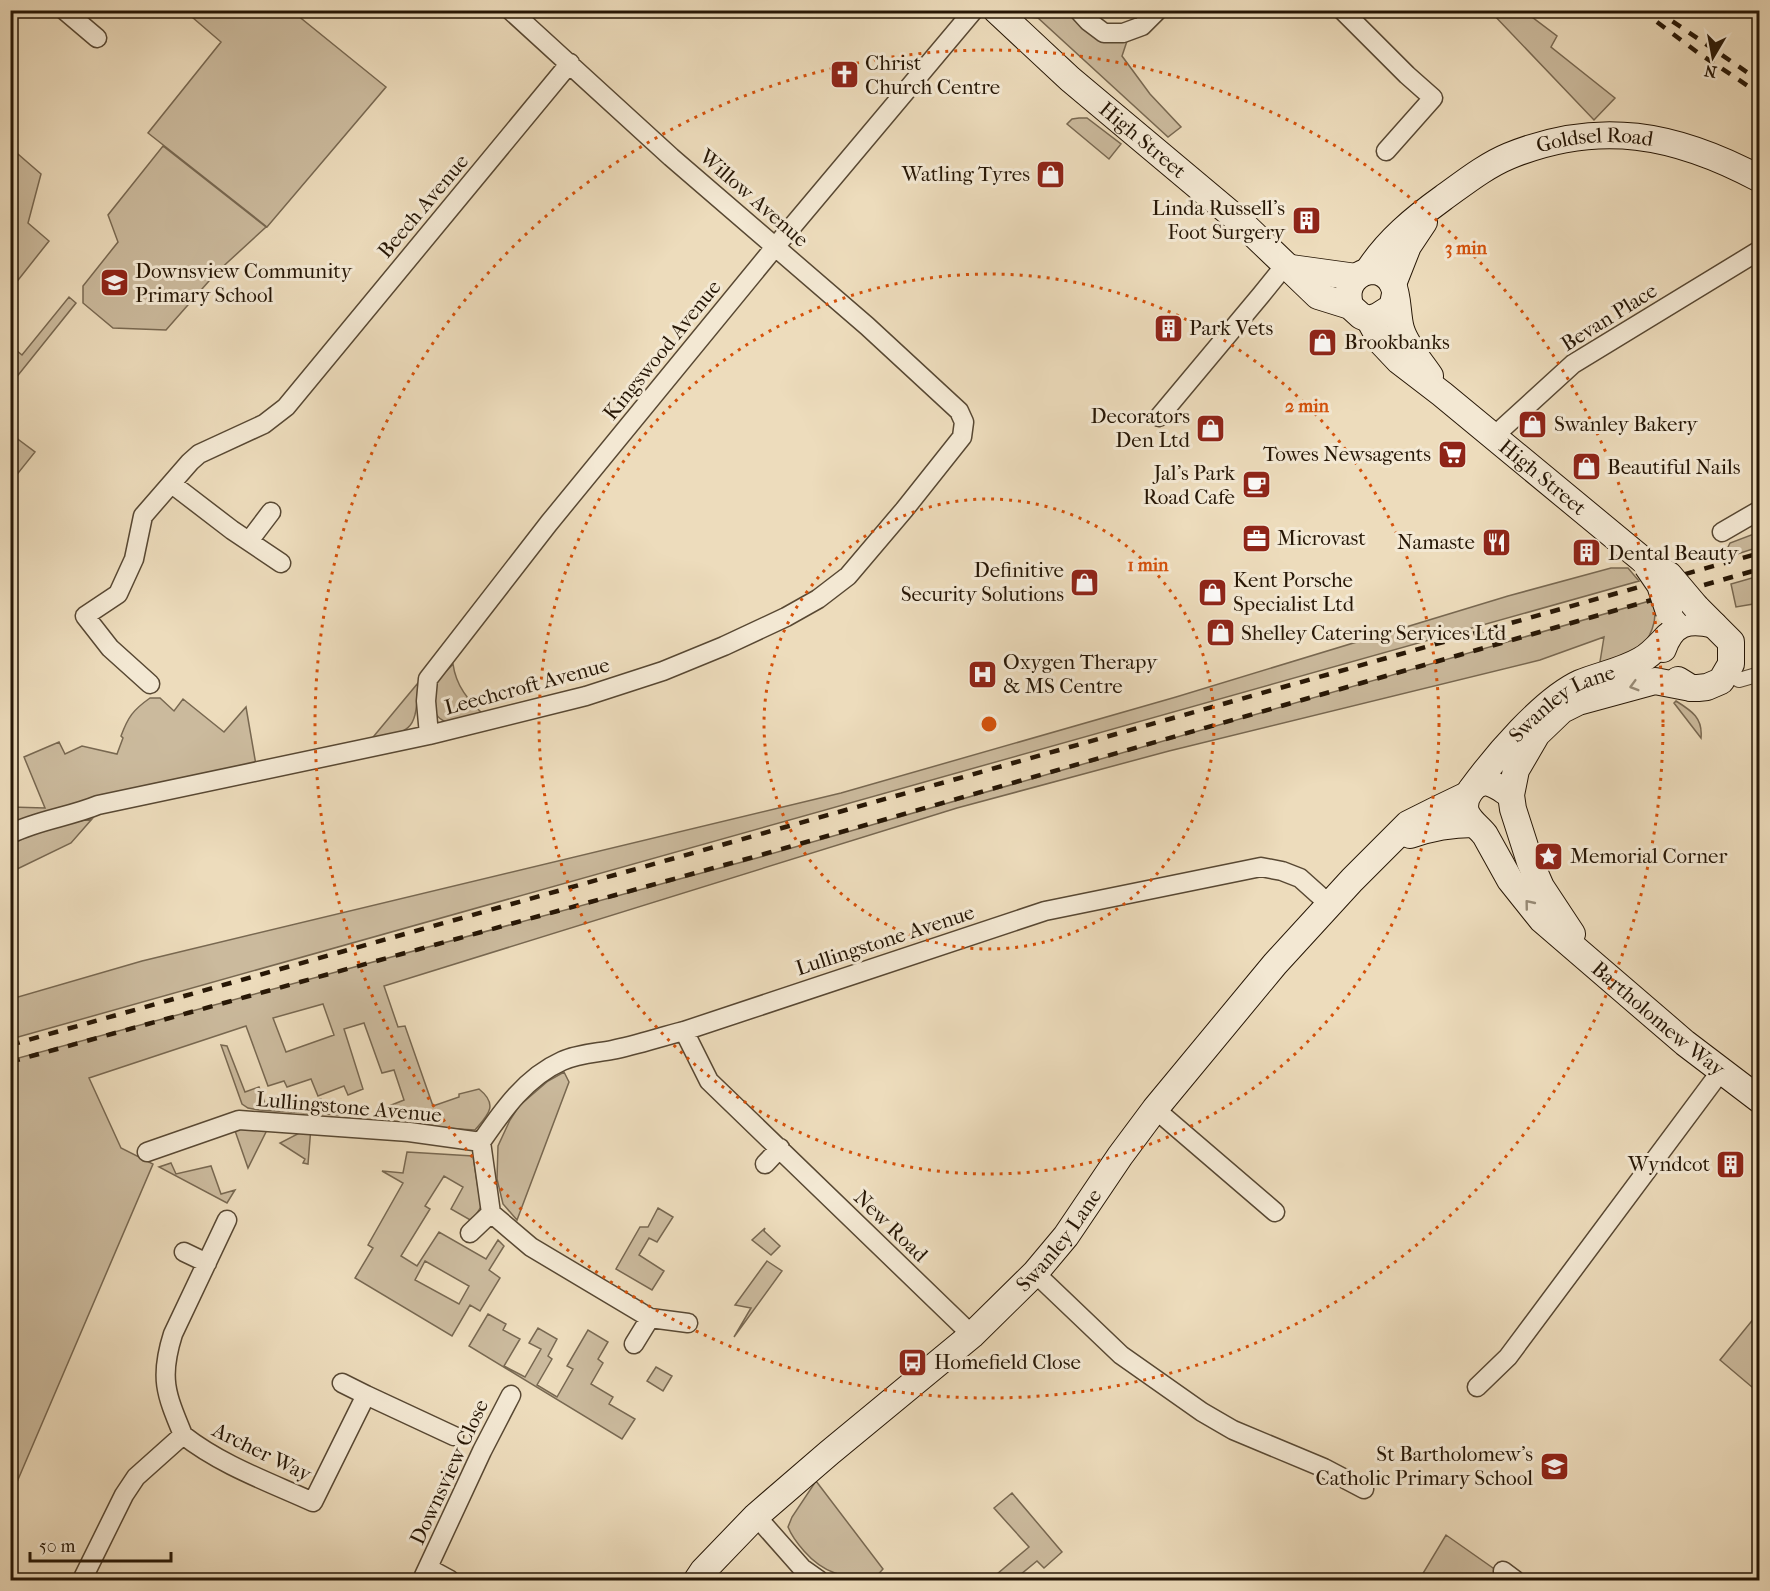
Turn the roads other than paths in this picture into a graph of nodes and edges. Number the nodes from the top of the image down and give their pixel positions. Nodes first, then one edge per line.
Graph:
1 (64, 10) edge
2 (510, 10) edge
3 (974, 10) edge
4 (996, 10) edge
5 (1078, 10) edge
6 (1158, 10) edge
7 (1342, 10) edge
8 (97, 38) dead end
9 (570, 63) junction
10 (1386, 151) dead end
11 (1760, 179) edge
12 (1437, 202) junction
13 (775, 247) junction
14 (1760, 250) edge
15 (1288, 266) junction
16 (1362, 274) junction
17 (1394, 289) junction
18 (1360, 312) junction
19 (1442, 394) junction
20 (1159, 417) dead end
21 (964, 422) joint
22 (1493, 437) junction
23 (172, 484) junction
24 (1760, 510) edge
25 (271, 512) dead end
26 (1722, 532) dead end
27 (249, 541) junction
28 (1643, 560) junction
29 (281, 563) dead end
30 (1671, 625) junction
31 (1714, 625) junction
32 (1726, 673) junction
33 (1760, 674) edge
34 (150, 684) dead end
35 (1691, 688) junction
36 (429, 735) junction
37 (1469, 793) junction
38 (1512, 802) junction
39 (1476, 826) junction
40 (10, 834) edge
41 (1376, 856) junction
42 (1329, 904) junction
43 (1587, 957) junction
44 (684, 1031) junction
45 (1721, 1071) junction
46 (1760, 1100) edge
47 (1155, 1109) junction
48 (481, 1142) junction
49 (780, 1148) junction
50 (147, 1152) dead end
51 (765, 1164) dead end
52 (1275, 1212) dead end
53 (491, 1213) junction
54 (227, 1220) dead end
55 (470, 1233) dead end
56 (184, 1252) dead end
57 (207, 1263) junction
58 (1035, 1274) junction
59 (650, 1318) junction
60 (688, 1323) dead end
61 (972, 1335) junction
62 (634, 1344) dead end
63 (342, 1383) dead end
64 (1477, 1387) dead end
65 (366, 1395) junction
66 (511, 1395) dead end
67 (183, 1435) junction
68 (454, 1436) dead end
69 (1364, 1489) dead end
70 (756, 1516) junction
71 (425, 1574) edge
72 (82, 1581) edge
73 (450, 1581) edge
74 (697, 1581) edge
75 (819, 1581) edge

1 - 8 street
2 - 9 street, Willow Avenue
3 - 13 street, Kingswood Avenue
4 - 15 main road, High Street
5 - 6 street
7 - 10 street
9 - 13 street, Willow Avenue
9 - 23 street, Beech Avenue
11 - 12 main road, Goldsel Road
12 - 16 main road, Goldsel Road
12 - 17 main road, Goldsel Road
13 - 21 street, Willow Avenue
13 - 36 street, Kingswood Avenue
14 - 22 street, Bevan Place
15 - 16 main road
15 - 18 main road, High Street
15 - 20 street
16 - 17 main road
16 - 18 main road
17 - 18 main road
17 - 19 main road, High Street
18 - 19 main road, High Street
19 - 22 main road, High Street
21 - 36 street, Leechcroft Avenue
22 - 28 main road, High Street
23 - 27 street
23 - 34 street, Beech Avenue
24 - 26 street
25 - 27 street
27 - 29 street
28 - 30 main road, High Street, bridge
28 - 31 main road, High Street, bridge
30 - 31 main road
30 - 35 main road, High Street
30 - 37 main road, Swanley Lane
31 - 32 main road, High Street
32 - 33 street
32 - 35 main road
35 -> 38 main road, Swanley Lane
36 - 40 street, Leechcroft Avenue
37 - 38 main road
37 - 39 main road, Bartholomew Way
37 - 41 main road, Swanley Lane
38 - 39 main road
38 - 43 main road, Bartholomew Way
39 - 41 main road, Swanley Lane
43 -> 39 main road, Bartholomew Way
41 - 42 main road, Swanley Lane
42 - 44 street, Lullingstone Avenue
42 - 47 main road, Swanley Lane
43 - 45 main road, Bartholomew Way
44 - 48 street, Lullingstone Avenue
44 - 49 street, New Road
45 - 46 main road, Bartholomew Way
45 - 64 street
47 - 52 street
47 - 58 main road, Swanley Lane
48 - 50 street, Lullingstone Avenue
48 - 53 street
49 - 51 street
49 - 61 street, New Road
53 - 55 street
53 - 59 street
54 - 57 street, Archer Way
56 - 57 street
57 - 67 street, Archer Way
58 - 61 main road, Swanley Lane
58 - 69 street
59 - 60 street
59 - 62 street
61 - 70 main road, Swanley Lane
63 - 65 street
65 - 67 street, Archer Way
65 - 68 street
66 - 71 street, Downsview Close
67 - 72 street, Archer Way
70 - 74 main road, Swanley Lane
70 - 75 street
71 - 73 street, Downsview Close

